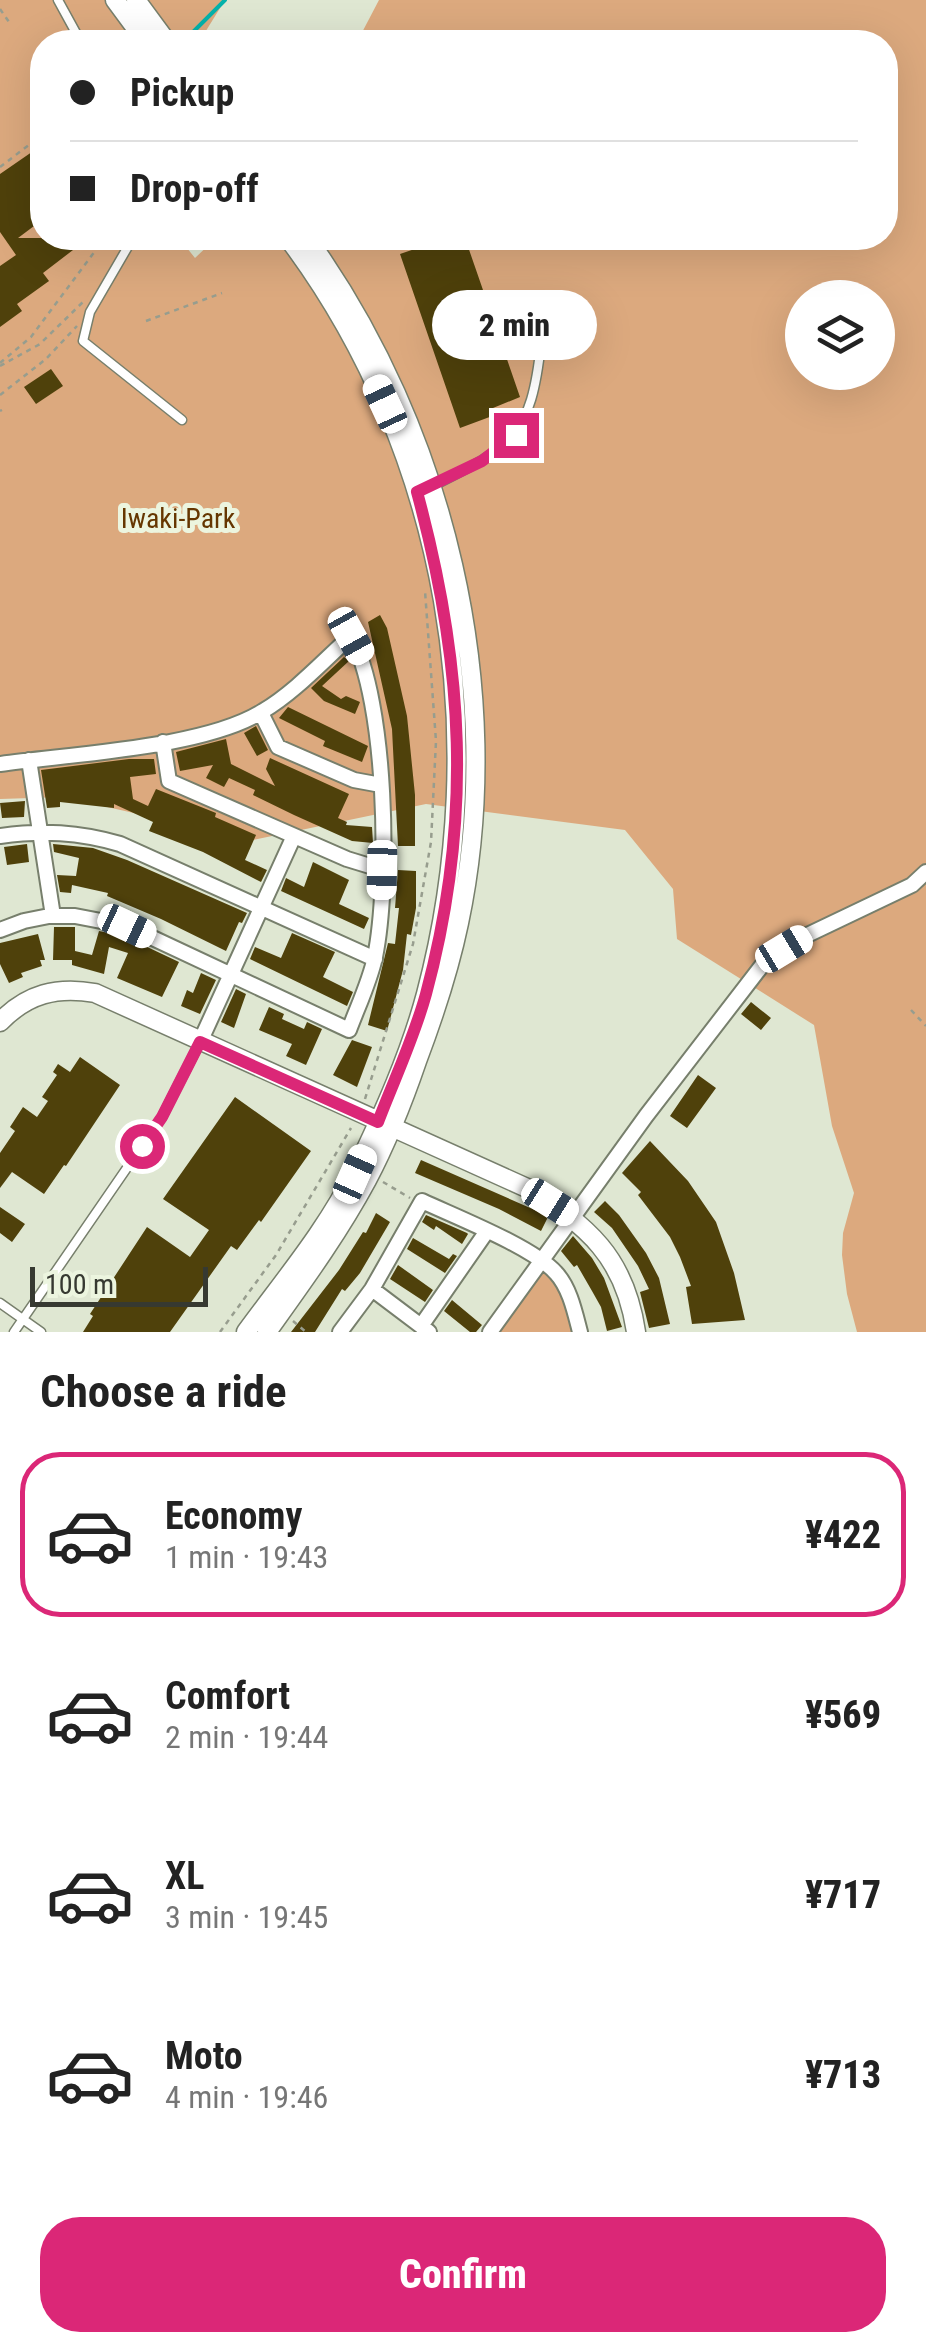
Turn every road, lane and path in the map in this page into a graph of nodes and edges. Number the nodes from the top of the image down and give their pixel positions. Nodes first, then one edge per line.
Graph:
1 (58, 0) edge
2 (115, 0) edge
3 (136, 0) edge
4 (0, 9) edge
5 (9, 22) dead end
6 (74, 30) edge
7 (137, 30) edge
8 (158, 30) edge
9 (30, 144) edge
10 (0, 167) edge
11 (95, 250) edge
12 (126, 250) edge
13 (296, 250) edge
14 (315, 250) edge
15 (222, 292) dead end
16 (102, 293) junction
17 (90, 312) junction
18 (146, 321) dead end
19 (541, 344) dead end
20 (0, 364) edge
21 (0, 396) edge
22 (182, 420) dead end
23 (425, 489) junction
24 (261, 713) junction
25 (164, 742) junction
26 (29, 760) junction
27 (0, 764) edge
28 (381, 785) junction
29 (40, 831) junction
30 (0, 836) edge
31 (294, 836) junction
32 (382, 870) junction
33 (926, 872) edge
34 (262, 908) junction
35 (53, 916) junction
36 (0, 930) edge
37 (375, 959) junction
38 (231, 974) junction
39 (911, 1010) dead end
40 (0, 1022) edge
41 (926, 1026) edge
42 (200, 1042) junction
43 (385, 1125) junction
44 (368, 1178) junction
45 (420, 1204) junction
46 (573, 1217) junction
47 (488, 1231) junction
48 (542, 1262) junction
49 (372, 1289) junction
50 (0, 1302) edge
51 (288, 1317) dead end
52 (22, 1320) junction
53 (425, 1329) edge
54 (14, 1332) edge
55 (40, 1332) edge
56 (246, 1332) edge
57 (267, 1332) edge
58 (306, 1332) edge
59 (340, 1332) edge
60 (490, 1332) edge
61 (580, 1332) edge
62 (636, 1332) edge

1 - 6 lane
2 - 7 street
3 - 8 street
4 - 5 path
9 - 10 path
11 - 20 path
12 - 16 lane
13 - 23 street
14 - 23 street
15 - 18 path
16 - 17 lane
16 - 20 path
17 - 21 path
17 - 22 lane
19 - 23 lane
23 - 43 street
24 - 25 street
24 - 28 street
24 - 28 street
25 - 26 street
25 - 31 street
26 - 27 street
26 - 29 street
28 - 32 street
29 - 30 street
29 - 34 street
29 - 35 street
31 - 32 street
31 - 34 street
32 - 37 street
33 - 46 street
34 - 37 street
34 - 38 street
35 - 36 street
35 - 38 street
37 - 38 street
38 - 42 street
39 - 41 path
40 - 42 street
42 - 43 street
42 - 52 lane
43 - 44 street
43 - 46 street
43 - 56 street
44 - 45 path
44 - 57 street
45 - 47 street
45 - 49 street
46 - 48 street
46 - 62 street
47 - 48 street
47 - 53 street
48 - 60 street
48 - 61 street
49 - 53 street
49 - 59 street
50 - 52 lane
51 - 58 path
52 - 54 lane
52 - 55 lane

